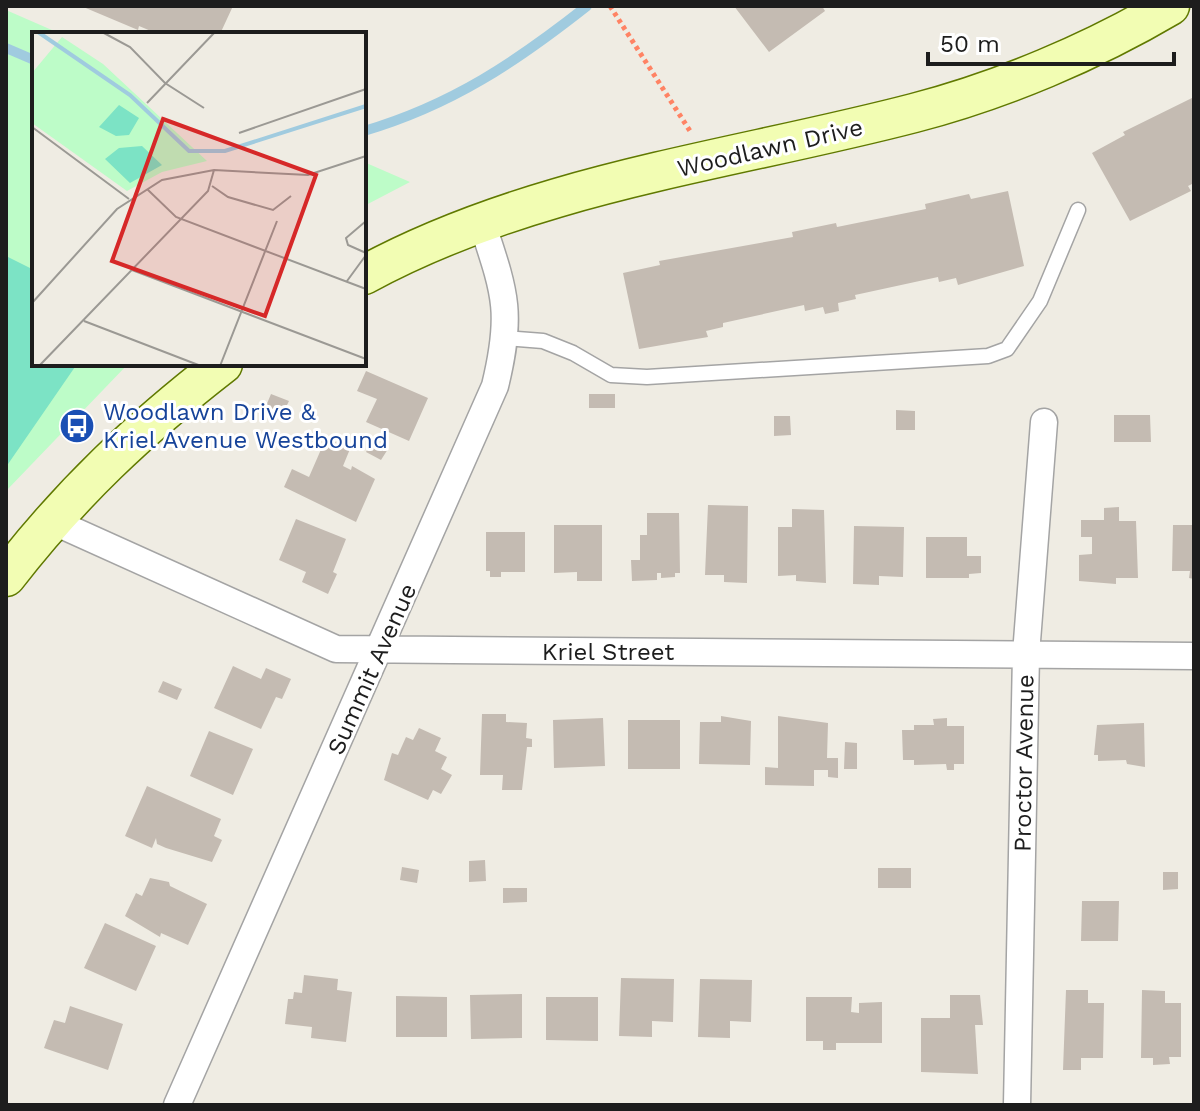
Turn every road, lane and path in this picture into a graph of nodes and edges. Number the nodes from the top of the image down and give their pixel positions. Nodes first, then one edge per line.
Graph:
1 (610, 6) edge
2 (1170, 6) edge
3 (710, 162) junction
4 (1078, 210) dead end
5 (482, 223) junction
6 (366, 274) edge
7 (506, 338) junction
8 (220, 366) edge
9 (1044, 422) dead end
10 (50, 520) junction
11 (6, 577) edge
12 (381, 650) junction
13 (1026, 654) junction
14 (1194, 656) edge
15 (177, 1105) edge
16 (1017, 1105) edge

1 - 3 path
2 - 3 main road, Woodlawn Drive
3 - 5 main road, Woodlawn Drive
4 - 7 lane
5 - 6 main road, Woodlawn Drive
5 - 7 street, Summit Avenue
7 - 12 street, Summit Avenue
8 - 10 main road
9 - 13 street, Proctor Avenue
10 - 11 main road
10 - 12 street, Kriel Street
12 - 13 street, Kriel Street
12 - 15 street, Summit Avenue
13 - 14 street, Kriel Street
13 - 16 street, Proctor Avenue

